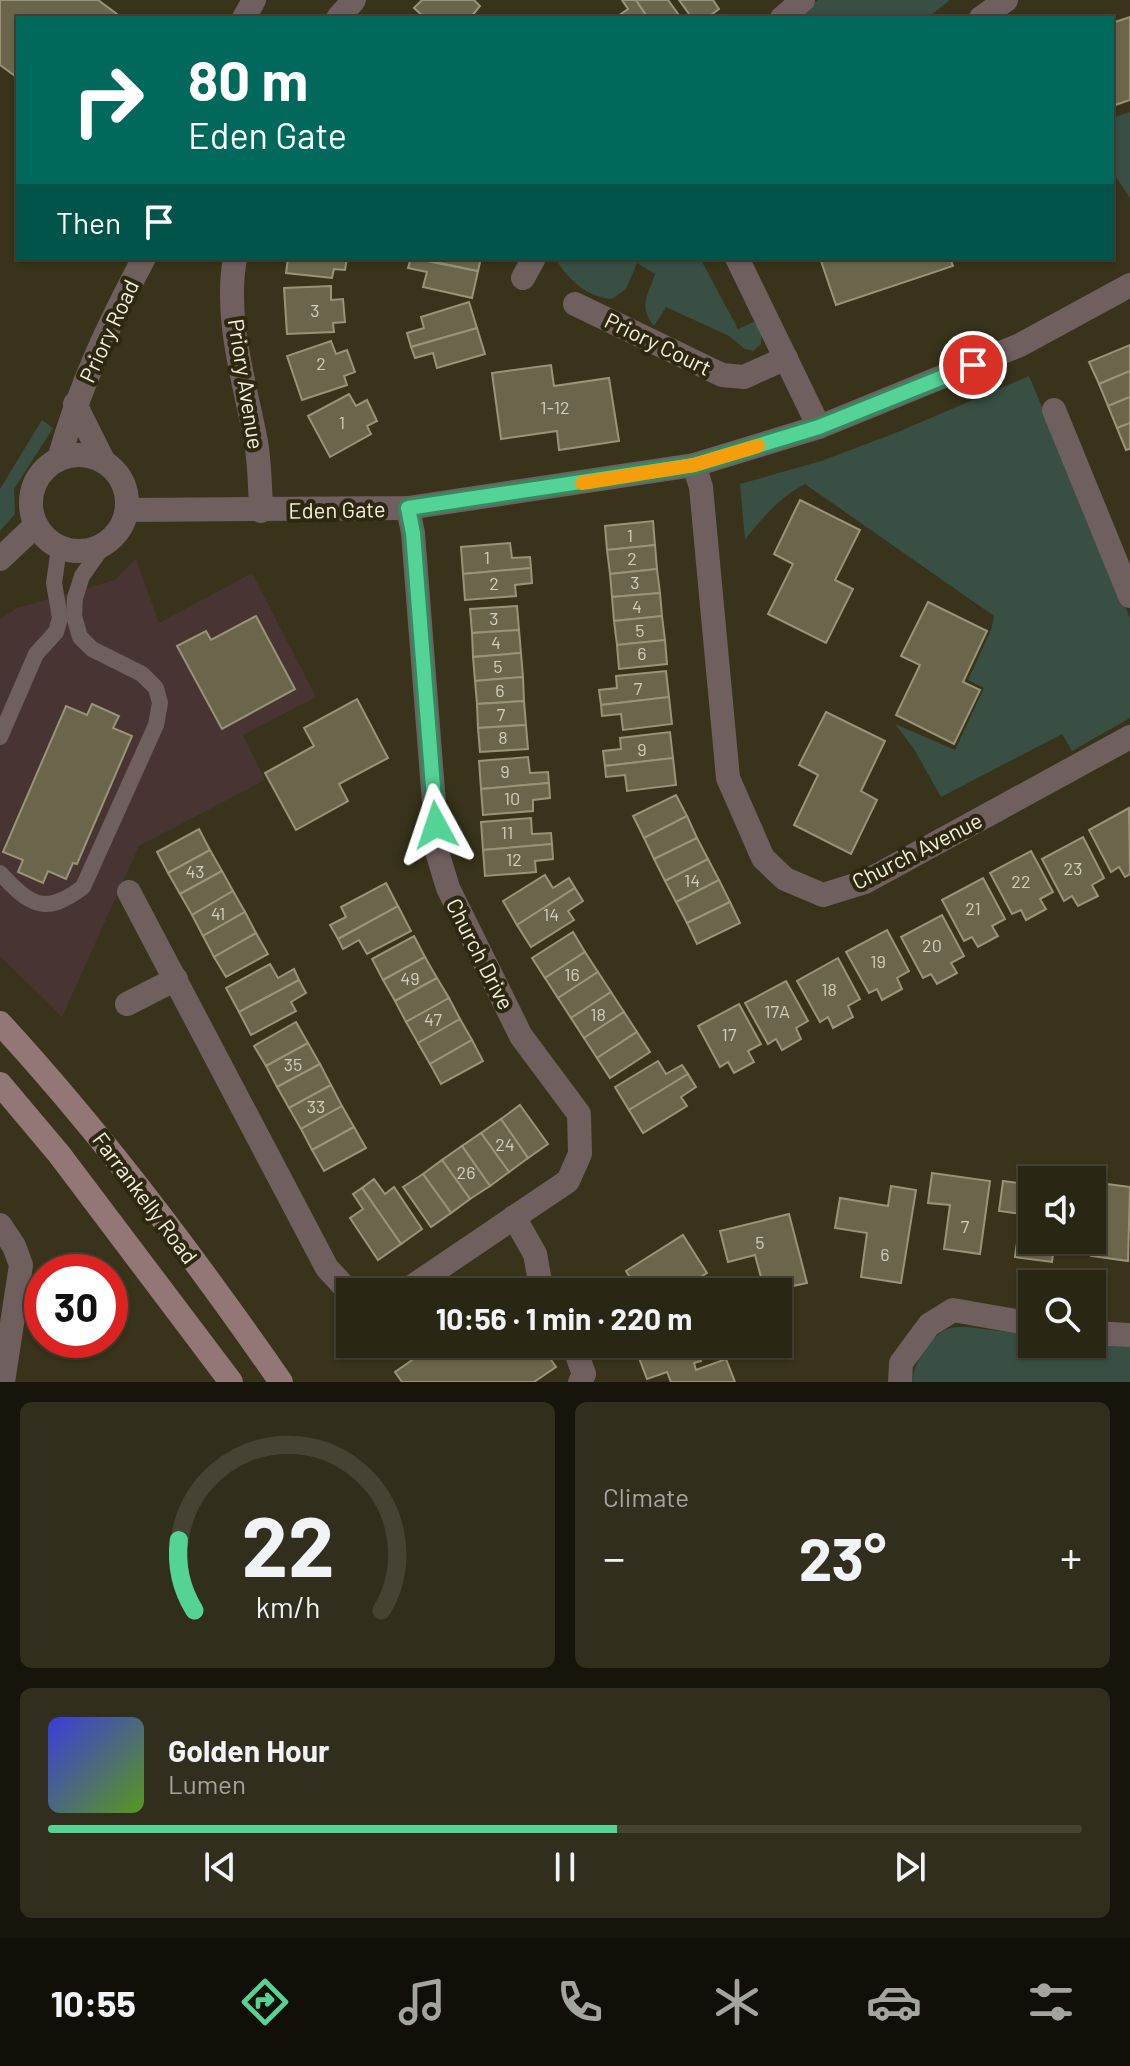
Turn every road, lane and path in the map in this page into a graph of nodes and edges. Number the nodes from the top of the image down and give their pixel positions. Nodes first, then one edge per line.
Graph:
1 (354, 0) edge
2 (803, 0) edge
3 (1006, 0) edge
4 (340, 16) edge
5 (784, 16) edge
6 (984, 16) edge
7 (143, 260) edge
8 (235, 260) edge
9 (738, 260) edge
10 (1130, 285) edge
11 (575, 304) dead end
12 (786, 358) junction
13 (75, 404) junction
14 (1054, 410) dead end
15 (819, 427) junction
16 (59, 459) junction
17 (104, 462) junction
18 (694, 465) junction
19 (408, 508) junction
20 (127, 510) junction
21 (261, 511) junction
22 (36, 525) junction
23 (104, 545) junction
24 (59, 548) junction
25 (0, 559) edge
26 (1130, 596) edge
27 (0, 737) edge
28 (1130, 737) edge
29 (0, 873) edge
30 (129, 892) dead end
31 (176, 979) junction
32 (127, 1004) dead end
33 (0, 1023) edge
34 (0, 1084) edge
35 (514, 1217) junction
36 (0, 1225) edge
37 (336, 1278) edge
38 (425, 1278) edge
39 (539, 1278) edge
40 (1018, 1322) edge
41 (1106, 1334) edge
42 (1130, 1335) edge
43 (578, 1358) edge
44 (3, 1382) edge
45 (231, 1382) edge
46 (281, 1382) edge
47 (580, 1382) edge
48 (900, 1382) edge

1 - 4 street
2 - 5 street
3 - 6 street
7 - 13 street, Priory Road
8 - 21 street, Priory Avenue
9 - 12 street
10 - 15 street, Eden Gate
11 - 12 street, Priory Court
12 - 15 street
13 - 16 street, Priory Road
13 - 17 street, Priory Road
14 - 26 street
15 - 18 street, Eden Gate
16 - 17 street
16 - 22 street
17 - 20 street
18 - 19 street, Eden Gate
18 - 28 street, Church Avenue
19 - 21 street, Eden Gate
19 - 35 street, Church Drive
20 - 21 street, Eden Gate
20 - 23 street
22 - 24 street
22 - 25 street
23 - 24 street
23 - 29 lane
24 - 27 lane
30 - 31 street
31 - 32 street
31 - 37 street
33 - 46 main road, Farrankelly Road
34 - 45 main road, Farrankelly Road
35 - 38 street, Church Drive
35 - 39 street
36 - 44 street
40 - 48 street
41 - 42 street
43 - 47 street

